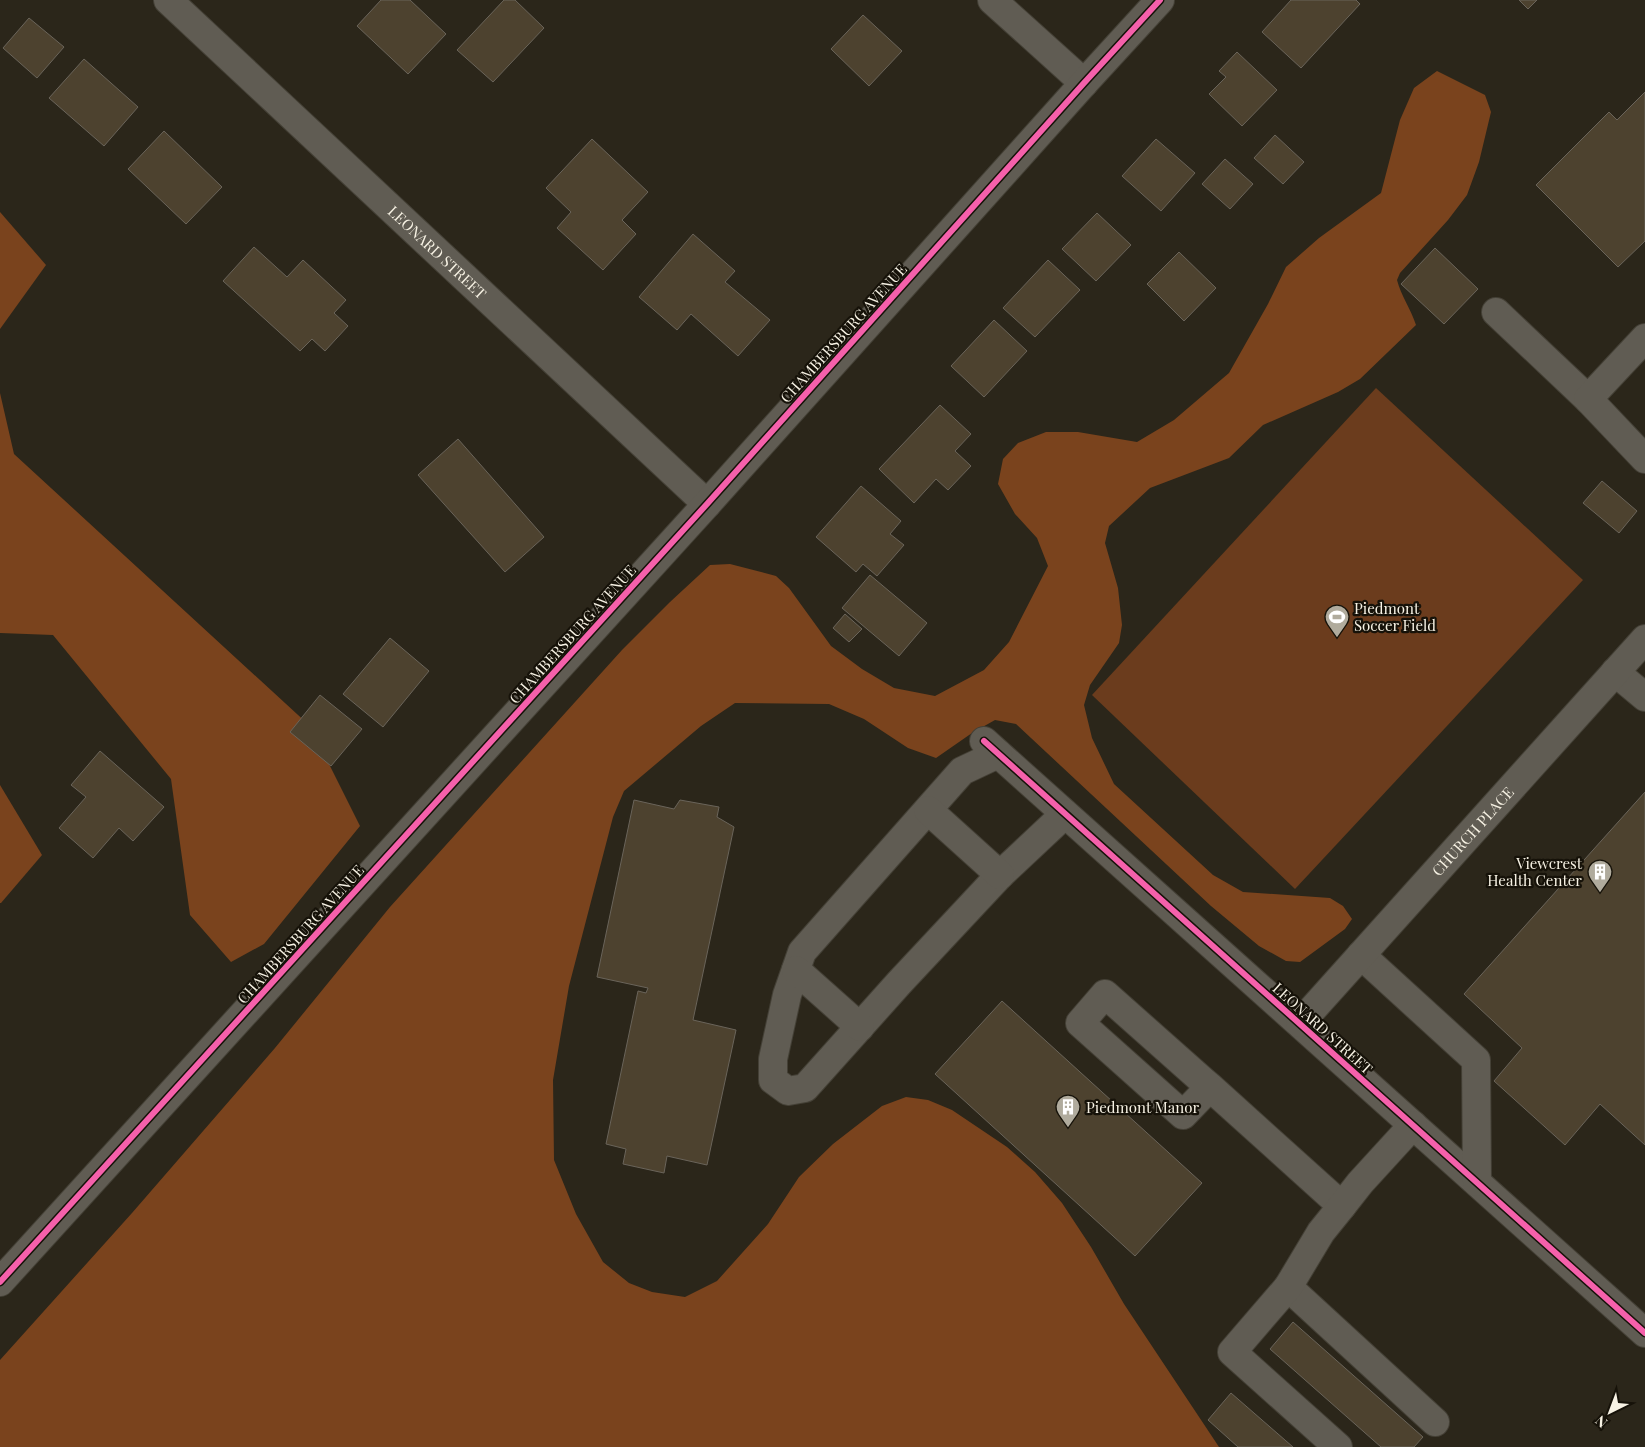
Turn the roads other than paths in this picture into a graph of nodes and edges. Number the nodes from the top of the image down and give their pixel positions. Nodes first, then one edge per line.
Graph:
1 (168, 0) edge
2 (992, 0) edge
3 (1160, 0) edge
4 (1084, 83) junction
5 (1496, 312) dead end
6 (1645, 338) edge
7 (1588, 399) junction
8 (1645, 459) edge
9 (707, 504) junction
10 (1645, 639) edge
11 (1615, 672) junction
12 (1645, 697) edge
13 (928, 810) junction
14 (1065, 814) junction
15 (1000, 875) junction
16 (1361, 955) junction
17 (796, 970) junction
18 (1300, 1023) junction
19 (860, 1027) junction
20 (1210, 1087) junction
21 (1413, 1125) junction
22 (1477, 1182) junction
23 (1342, 1206) junction
24 (0, 1282) edge
25 (1288, 1287) junction
26 (1645, 1333) edge
27 (1434, 1422) dead end
28 (1338, 1447) edge

1 - 9 street, LEONARD STREET
2 - 4 street
3 - 4 street, CHAMBERSBURG AVENUE
4 - 9 street, CHAMBERSBURG AVENUE
5 - 7 street
6 - 7 street
7 - 8 street
9 - 24 street, CHAMBERSBURG AVENUE
10 - 11 street, CHURCH PLACE
11 - 12 street
11 - 16 street, CHURCH PLACE
13 - 14 street, LEONARD STREET
13 - 15 street
13 - 17 street
14 - 15 street
14 - 18 street, LEONARD STREET
15 - 19 street
16 - 18 street, CHURCH PLACE
16 - 22 street
17 - 19 street
17 - 19 street
18 - 21 street, LEONARD STREET
20 - 20 street
20 - 23 street
21 - 22 street, LEONARD STREET
21 - 23 street
22 - 26 street, LEONARD STREET
23 - 25 street
25 - 27 street
25 - 28 street

